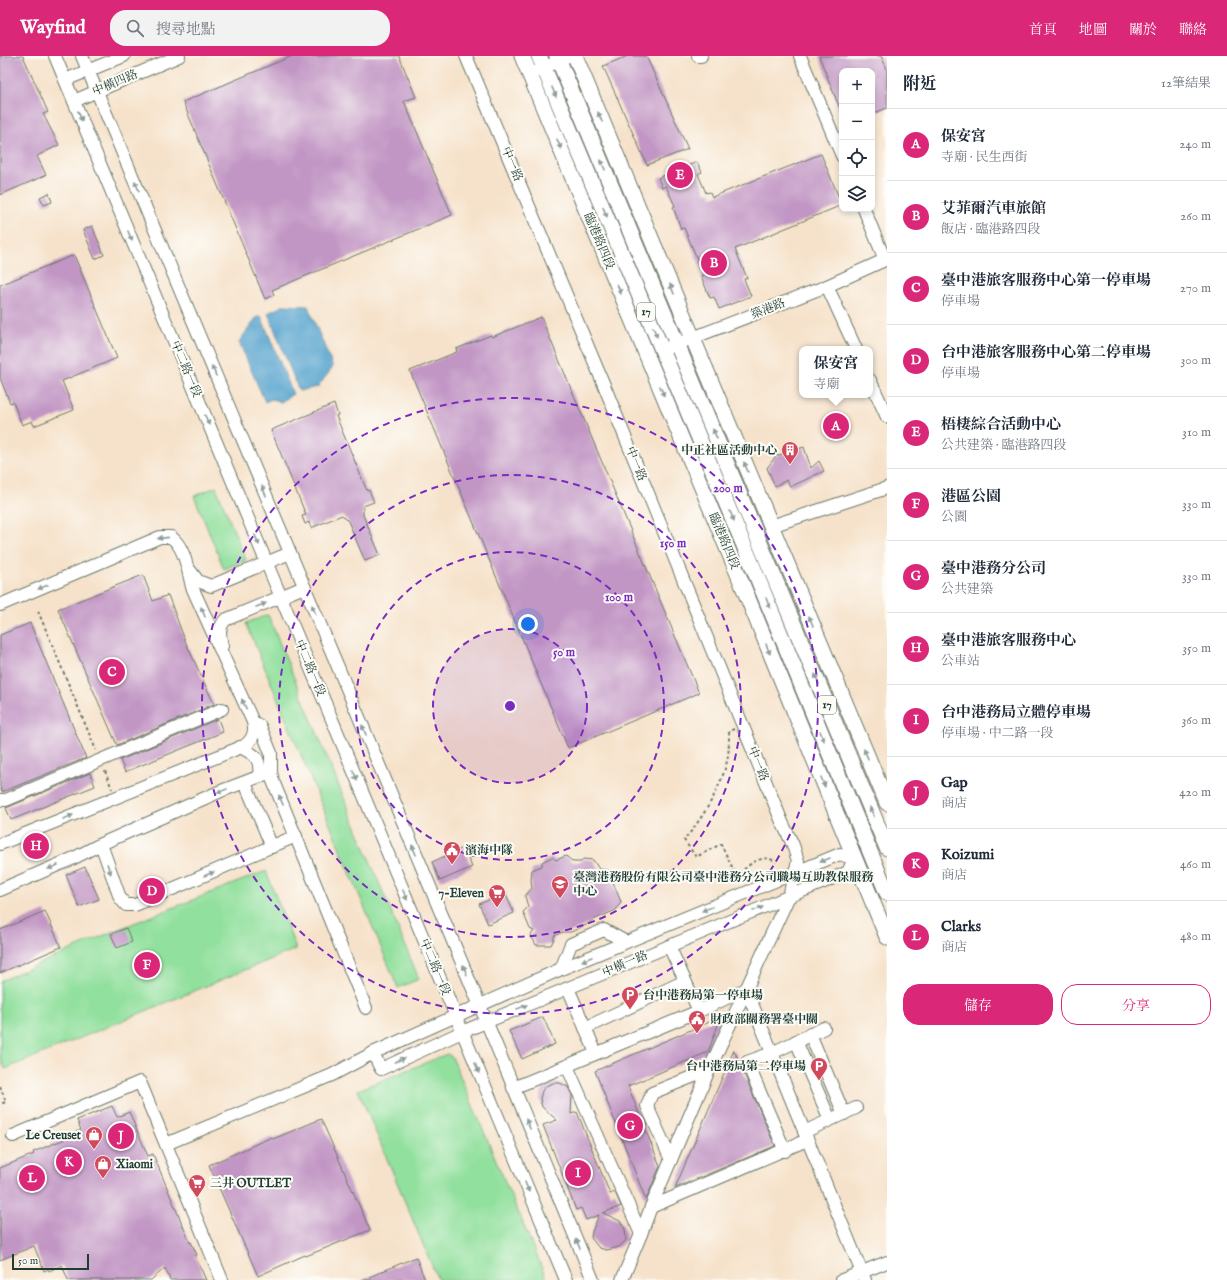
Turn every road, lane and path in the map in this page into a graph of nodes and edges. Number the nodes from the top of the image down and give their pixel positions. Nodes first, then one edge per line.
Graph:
1 (55, 56) edge
2 (82, 56) edge
3 (124, 56) edge
4 (179, 56) edge
5 (466, 56) edge
6 (522, 56) edge
7 (574, 56) edge
8 (800, 56) edge
9 (561, 58) edge
10 (542, 62) edge
11 (88, 70) junction
12 (530, 75) junction
13 (65, 80) junction
14 (97, 90) junction
15 (74, 101) junction
16 (839, 149) edge
17 (865, 212) edge
18 (886, 259) edge
19 (827, 286) junction
20 (692, 338) junction
21 (677, 344) junction
22 (855, 346) edge
23 (662, 350) junction
24 (647, 355) junction
25 (873, 384) edge
26 (884, 401) edge
27 (887, 417) edge
28 (887, 488) edge
29 (771, 526) junction
30 (290, 553) junction
31 (266, 562) junction
32 (186, 564) junction
33 (304, 587) junction
34 (281, 597) junction
35 (0, 605) edge
36 (38, 612) dead end
37 (224, 661) junction
38 (222, 709) dead end
39 (253, 722) junction
40 (742, 725) junction
41 (240, 747) junction
42 (101, 760) junction
43 (271, 772) junction
44 (259, 777) junction
45 (245, 783) junction
46 (115, 798) junction
47 (0, 800) edge
48 (887, 803) edge
49 (296, 836) junction
50 (0, 844) edge
51 (101, 844) junction
52 (272, 847) junction
53 (887, 847) edge
54 (870, 853) junction
55 (854, 859) junction
56 (776, 862) dead end
57 (795, 873) junction
58 (0, 890) edge
59 (887, 893) edge
60 (789, 896) junction
61 (887, 937) edge
62 (626, 942) junction
63 (669, 946) junction
64 (560, 969) junction
65 (685, 981) junction
66 (568, 988) junction
67 (746, 989) junction
68 (480, 1006) junction
69 (366, 1008) dead end
70 (699, 1011) junction
71 (456, 1016) junction
72 (486, 1022) junction
73 (585, 1028) junction
74 (824, 1028) dead end
75 (462, 1032) junction
76 (810, 1034) junction
77 (796, 1040) junction
78 (373, 1053) junction
79 (596, 1053) junction
80 (772, 1053) junction
81 (566, 1066) junction
82 (709, 1070) junction
83 (0, 1086) edge
84 (513, 1088) junction
85 (0, 1104) edge
86 (856, 1108) dead end
87 (844, 1114) junction
88 (830, 1120) junction
89 (13, 1136) dead end
90 (806, 1136) junction
91 (166, 1144) junction
92 (785, 1151) junction
93 (671, 1160) junction
94 (651, 1208) junction
95 (641, 1234) junction
96 (887, 1262) edge
97 (863, 1276) edge
98 (222, 1280) edge
99 (566, 1280) edge
100 (593, 1280) edge
101 (622, 1280) edge
102 (842, 1280) edge

1 - 13 street, 中二路一段
2 - 11 street, 中二路一段
3 - 11 street, 中橫四路
4 - 14 street, 中橫四路
5 - 40 street, 中一路
6 - 12 main road, 臨港路四段 / 17
20 -> 7 main road, 17
8 - 16 street
9 - 10 street
21 -> 9 main road, 17
10 - 12 street
10 -> 23 main road, 臨港路四段 / 17
11 - 13 street, 中橫四路
11 - 14 street, 中二路一段
12 -> 24 main road, 臨港路四段 / 17
13 - 15 street, 中二路一段
14 - 15 street, 中橫四路
30 -> 14 street, 中二路一段
15 -> 31 street, 中二路一段
17 - 18 street
18 - 19 street, 築港路
19 - 20 street, 築港路
19 - 22 street
20 - 21 street, 築港路
29 -> 20 main road, 17
21 - 23 street, 築港路
53 -> 21 main road, 17
23 - 24 street, 築港路
23 -> 54 main road, 臨港路四段 / 17
24 -> 55 main road, 臨港路四段 / 17
25 - 26 street
26 - 27 street
28 - 29 street
48 -> 29 main road, 17
30 - 31 street
30 - 33 street, 中二路一段
31 - 32 street
31 - 34 street, 中二路一段
32 -> 35 street
37 -> 32 street
33 - 34 street
68 -> 33 street, 中二路一段
37 -> 34 street
34 -> 71 street, 中二路一段
36 - 42 path
39 -> 37 street
38 - 42 street
39 - 41 street
39 - 43 street
40 - 56 path
40 - 57 street, 中一路
41 - 44 street
41 - 46 street
42 - 46 path
42 - 47 street
43 - 44 street
49 -> 43 street
44 - 45 street
45 -> 51 street
45 - 52 street
50 -> 46 street
49 - 52 street
49 - 69 street
51 -> 52 street
51 -> 58 street
53 - 54 street
54 - 55 street
54 - 59 main road, 臨港路四段 / 17
55 -> 57 street, 中橫一路
55 - 60 street, 中橫一路
55 - 61 main road, 臨港路四段 / 17
57 - 60 street, 中一路
57 -> 62 street, 中橫一路
63 -> 60 street, 中橫一路
60 - 67 street, 中一路
62 -> 64 street, 中橫一路
62 - 64 street
63 - 65 street
63 - 66 street, 中橫一路
64 - 68 street, 中橫一路
65 - 70 street
65 - 73 street
72 -> 66 street, 中橫一路
66 - 73 street
67 - 70 street
67 - 80 street
67 - 82 street, 中一路
68 - 71 street, 中橫一路
68 - 72 street, 中二路一段
70 - 79 street
71 - 75 street, 中二路一段
71 - 78 street, 中橫一路
72 - 75 street, 中橫一路
72 - 84 street, 中二路一段
73 - 79 street
74 - 76 street
78 -> 75 street, 中橫一路
75 -> 99 street, 中二路一段
76 - 77 street
76 - 87 street
77 - 80 street
77 - 88 street
78 - 91 street, 中橫一路
79 - 81 street
80 - 90 street
80 - 92 street
81 - 84 street
81 - 95 street
82 - 93 street, 中一路
82 - 93 street
83 - 85 path
100 -> 84 street, 中二路一段
86 - 87 street
87 - 88 street
88 - 90 street
89 - 91 street
90 - 92 street
90 - 97 street
91 - 98 street
92 - 94 street
93 - 94 street, 中一路
94 - 95 street, 中一路
95 - 101 street, 中一路
96 - 97 street
97 - 102 street

